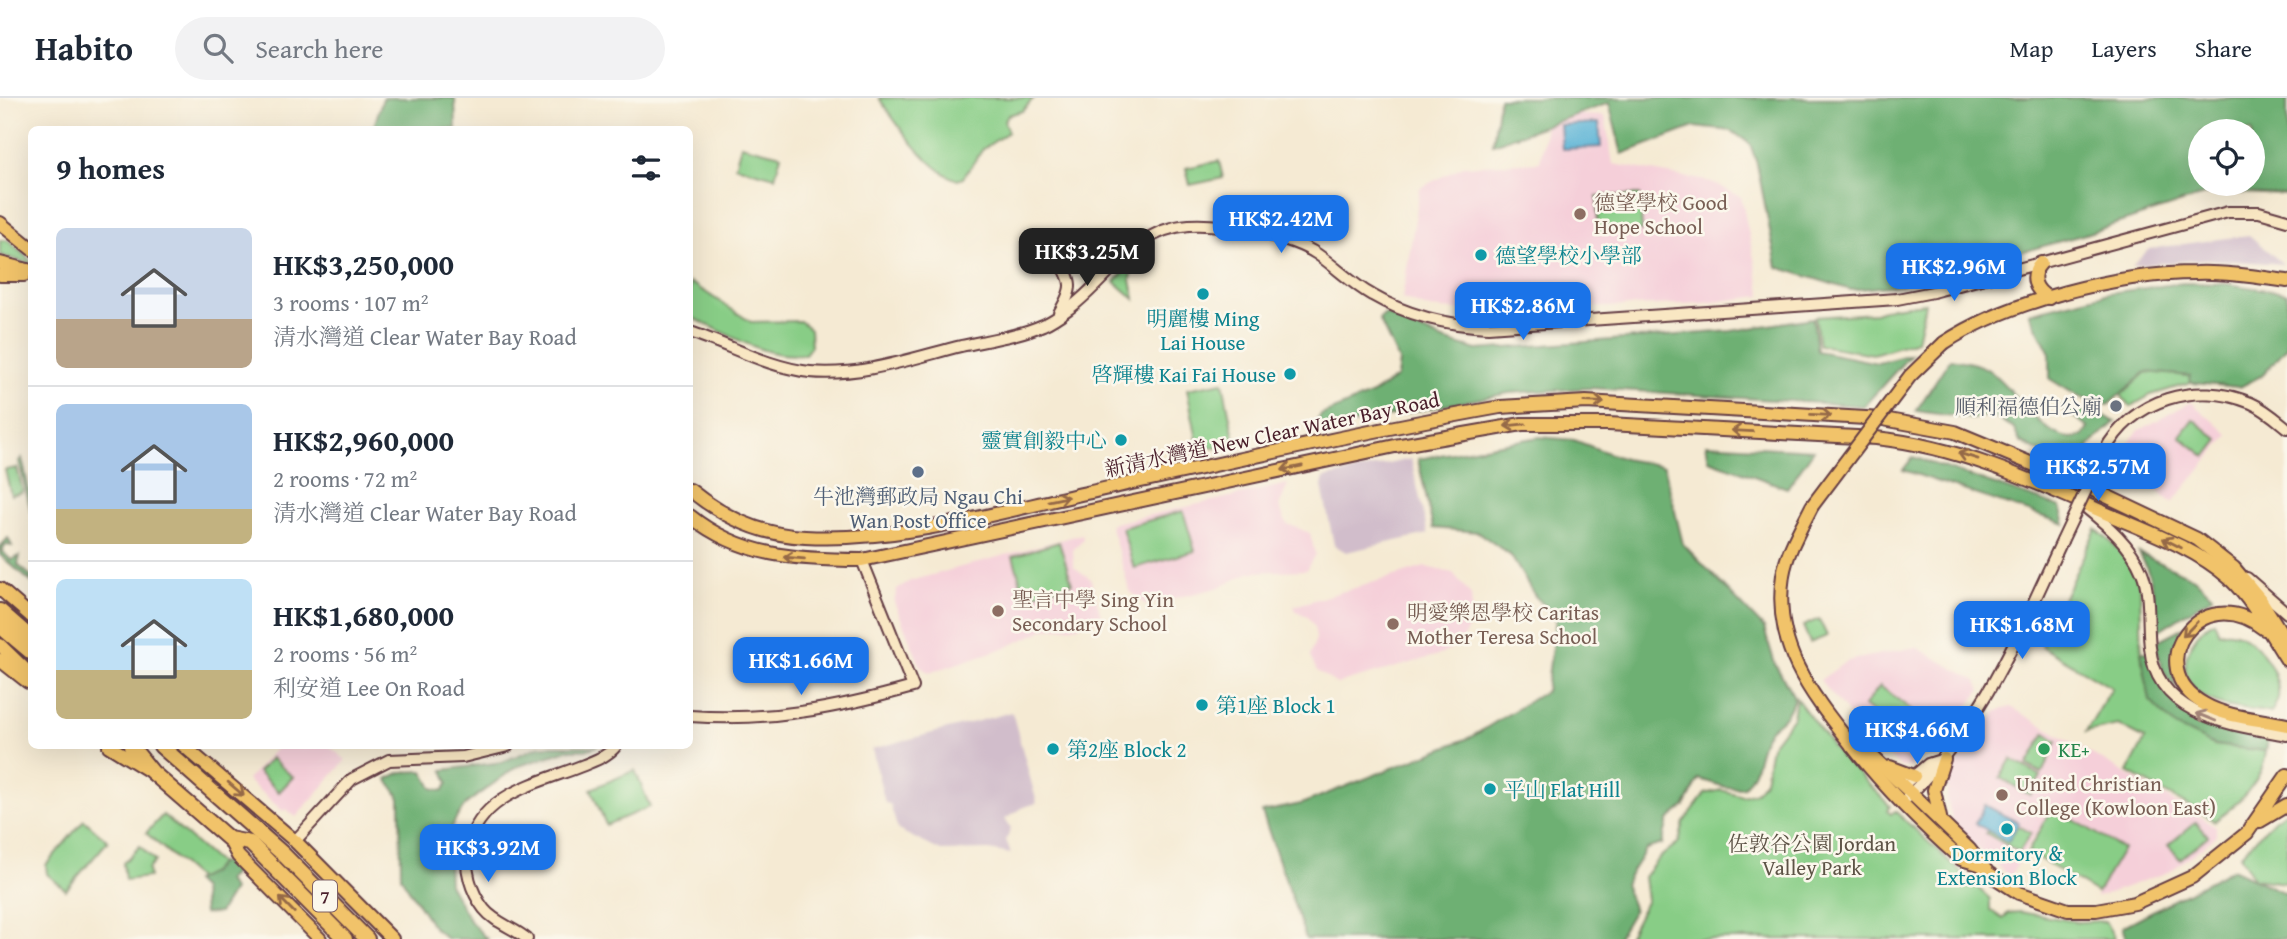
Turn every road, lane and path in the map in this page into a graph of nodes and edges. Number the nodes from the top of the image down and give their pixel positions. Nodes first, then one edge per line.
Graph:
1 (2287, 220) edge
2 (0, 223) edge
3 (7, 234) edge
4 (28, 247) edge
5 (1057, 257) dead end
6 (0, 263) edge
7 (2037, 268) junction
8 (28, 272) edge
9 (28, 273) edge
10 (0, 275) edge
11 (2287, 281) edge
12 (2049, 298) junction
13 (1055, 318) junction
14 (693, 333) edge
15 (2287, 428) edge
16 (693, 492) edge
17 (2077, 500) junction
18 (693, 518) edge
19 (846, 537) junction
20 (862, 560) junction
21 (2234, 568) junction
22 (0, 589) edge
23 (0, 611) edge
24 (2287, 613) edge
25 (28, 614) edge
26 (0, 626) edge
27 (2270, 634) junction
28 (2287, 642) edge
29 (28, 643) edge
30 (28, 644) edge
31 (0, 645) edge
32 (0, 660) edge
33 (2287, 660) edge
34 (28, 672) edge
35 (28, 681) edge
36 (693, 716) edge
37 (2287, 725) edge
38 (2273, 727) junction
39 (2287, 736) edge
40 (1853, 746) junction
41 (114, 749) edge
42 (133, 749) edge
43 (164, 749) edge
44 (188, 749) edge
45 (496, 749) edge
46 (612, 749) edge
47 (1872, 755) junction
48 (1944, 759) junction
49 (152, 772) junction
50 (2287, 775) edge
51 (1914, 776) junction
52 (1903, 794) junction
53 (2287, 804) edge
54 (1942, 825) junction
55 (2255, 825) junction
56 (229, 839) junction
57 (295, 841) junction
58 (1979, 864) junction
59 (516, 935) edge
60 (319, 938) edge
61 (345, 939) edge
62 (367, 939) edge
63 (392, 939) edge
64 (528, 939) edge

1 - 7 main road
2 - 3 main road
3 - 4 main road
5 - 13 main road
6 - 8 main road
7 - 12 main road
7 - 13 main road
9 - 10 main road
11 - 12 main road
12 - 40 main road, bridge
13 - 14 main road
15 - 48 main road, bridge
16 - 19 main road, 新清水灣道 New Clear Water Bay Road
17 -> 20 main road, 新清水灣道 New Clear Water Bay Road
27 -> 17 main road, 新清水灣道 New Clear Water Bay Road
38 -> 17 main road
20 -> 18 main road, 新清水灣道 New Clear Water Bay Road
19 - 20 main road
19 -> 21 main road, 新清水灣道 New Clear Water Bay Road
20 - 36 main road
21 - 24 main road
21 - 28 main road, 新清水灣道 New Clear Water Bay Road
22 - 25 main road
23 - 29 highway
26 - 30 highway
27 - 33 main road, 新清水灣道 New Clear Water Bay Road
27 -> 38 main road
31 - 34 main road
32 - 35 main road
37 - 38 main road
38 - 39 main road
40 - 47 main road
40 - 52 main road
41 - 49 main road
42 - 49 highway, 7
43 - 62 highway, 7
44 -> 57 main road
45 - 57 main road
46 - 59 main road
47 - 51 main road
47 - 52 main road
48 - 51 main road
48 - 52 main road
48 - 54 main road
49 - 56 highway, 7
50 - 55 main road
51 - 52 main road
52 - 54 main road
52 - 58 main road
53 - 55 main road
54 - 58 main road
55 - 58 main road
60 -> 56 main road
56 - 61 highway, 7
57 - 63 main road
59 - 64 main road

